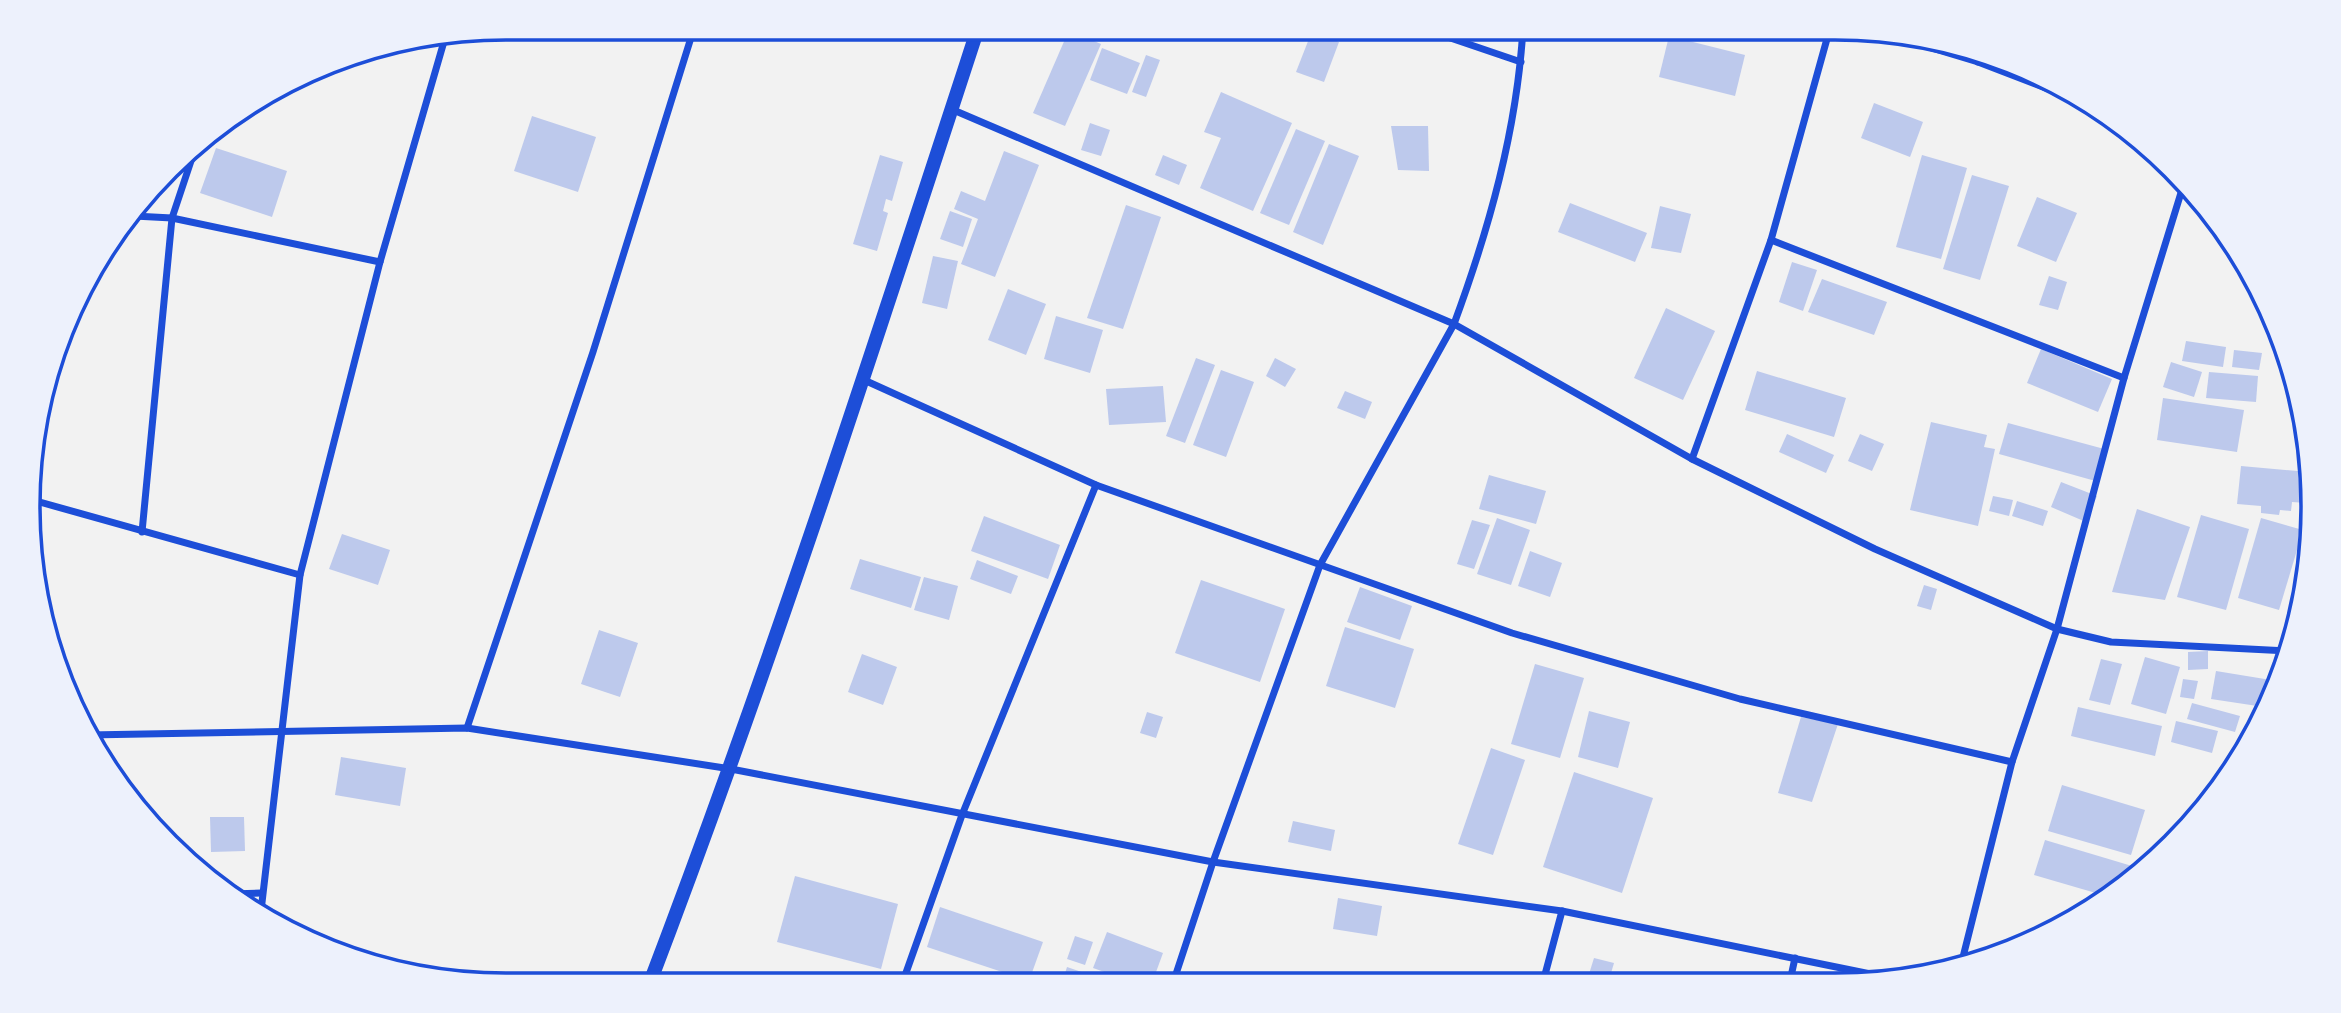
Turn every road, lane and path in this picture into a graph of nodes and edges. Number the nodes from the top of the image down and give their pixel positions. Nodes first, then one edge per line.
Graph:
1 (690, 40) edge
2 (974, 40) edge
3 (1456, 40) edge
4 (1522, 40) edge
5 (1827, 40) edge
6 (443, 44) edge
7 (1521, 62) junction
8 (951, 109) junction
9 (190, 165) edge
10 (2181, 194) edge
11 (142, 216) edge
12 (172, 218) junction
13 (1771, 240) junction
14 (380, 262) junction
15 (1454, 324) junction
16 (2124, 378) junction
17 (864, 380) junction
18 (1692, 458) junction
19 (1096, 485) junction
20 (40, 502) edge
21 (142, 533) junction
22 (1320, 565) junction
23 (300, 575) junction
24 (2057, 629) junction
25 (2278, 650) edge
26 (467, 728) junction
27 (283, 732) junction
28 (100, 735) edge
29 (2012, 762) junction
30 (731, 769) junction
31 (962, 814) junction
32 (1213, 862) junction
33 (246, 893) edge
34 (261, 893) junction
35 (261, 903) edge
36 (1562, 911) junction
37 (1964, 954) edge
38 (1795, 958) junction
39 (1862, 972) edge
40 (654, 973) edge
41 (906, 973) edge
42 (1176, 973) edge
43 (1545, 973) edge
44 (1792, 973) edge

1 - 26 street
2 - 8 main road
3 - 7 street
4 - 7 street
5 - 13 street
6 - 14 street
7 - 15 street
8 - 15 street
8 - 17 main road
9 - 12 street
10 - 16 street
11 - 12 street
12 - 14 street
12 - 21 street
13 - 16 street
13 - 18 street
14 - 23 street
15 - 18 street
15 - 22 street
16 - 24 street
17 - 19 street
17 - 30 main road
18 - 24 street
19 - 22 street
19 - 31 street
20 - 21 street
21 - 23 street
22 - 29 street
22 - 32 street
23 - 27 street
24 - 25 street
24 - 29 street
26 - 27 street
26 - 30 street
27 - 28 street
27 - 34 street
29 - 37 street
30 - 31 street
30 - 40 main road
31 - 32 street
31 - 41 street
32 - 36 street
32 - 42 street
33 - 34 street
34 - 35 street
36 - 38 street
36 - 43 street
38 - 39 street
38 - 44 street

